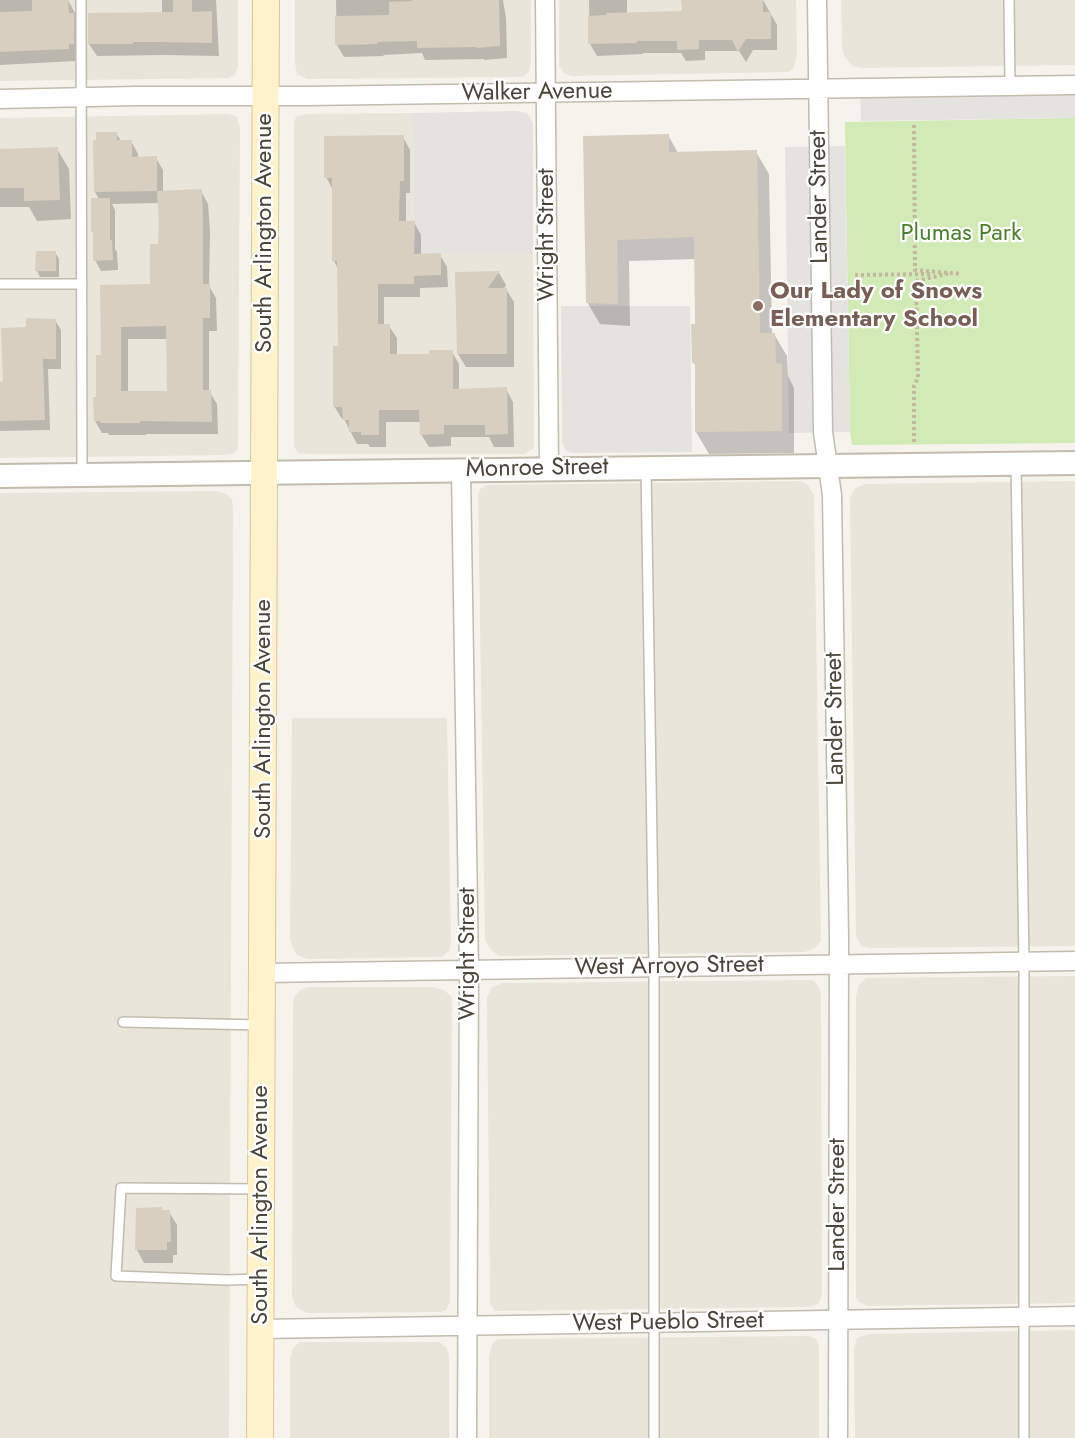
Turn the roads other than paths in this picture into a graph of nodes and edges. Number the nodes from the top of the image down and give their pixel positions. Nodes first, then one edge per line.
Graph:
1 (81, 0) edge
2 (266, 0) edge
3 (545, 0) edge
4 (817, 0) edge
5 (1009, 0) edge
6 (1010, 86) junction
7 (1075, 86) edge
8 (818, 89) junction
9 (546, 93) junction
10 (266, 96) junction
11 (81, 97) junction
12 (0, 99) edge
13 (0, 284) edge
14 (82, 284) junction
15 (1075, 463) edge
16 (1016, 464) junction
17 (828, 466) junction
18 (646, 468) junction
19 (549, 469) junction
20 (461, 471) junction
21 (265, 474) junction
22 (0, 476) edge
23 (82, 476) junction
24 (1075, 961) edge
25 (1024, 962) junction
26 (838, 964) junction
27 (654, 967) junction
28 (469, 970) junction
29 (262, 973) junction
30 (123, 1022) dead end
31 (262, 1025) junction
32 (261, 1189) junction
33 (261, 1278) junction
34 (1025, 1317) junction
35 (1075, 1317) edge
36 (838, 1320) junction
37 (654, 1323) junction
38 (467, 1326) junction
39 (261, 1329) junction
40 (260, 1438) edge
41 (467, 1438) edge
42 (654, 1438) edge
43 (838, 1438) edge
44 (1024, 1438) edge

1 - 11 lane
2 - 10 main road, South Arlington Avenue
3 - 9 street, Wright Street
4 - 8 street, Lander Street
5 - 6 lane
6 - 7 street, Walker Avenue
6 - 8 street, Walker Avenue
8 - 9 street, Walker Avenue
8 - 17 street, Lander Street
9 - 10 street, Walker Avenue
9 - 19 street, Wright Street
10 - 11 street, Walker Avenue
10 - 21 main road, South Arlington Avenue
11 - 12 street, Walker Avenue
11 - 14 lane
13 - 14 lane
14 - 23 lane
15 - 16 street, Monroe Street
16 - 17 street, Monroe Street
16 - 25 lane
17 - 18 street, Monroe Street
17 - 26 street, Lander Street
18 - 19 street, Monroe Street
18 - 27 lane
19 - 20 street, Monroe Street
20 - 21 street, Monroe Street
20 - 28 street, Wright Street
21 - 23 street, Monroe Street
21 - 29 main road, South Arlington Avenue
22 - 23 street, Monroe Street
24 - 25 street, West Arroyo Street
25 - 26 street, West Arroyo Street
25 - 34 lane
26 - 27 street, West Arroyo Street
26 - 36 street, Lander Street
27 - 28 street, West Arroyo Street
27 - 37 lane
28 - 29 street, West Arroyo Street
28 - 38 street, Wright Street
29 - 31 main road, South Arlington Avenue
30 - 31 lane
31 - 32 main road, South Arlington Avenue
32 - 33 main road, South Arlington Avenue
32 - 33 lane
33 - 39 main road, South Arlington Avenue
34 - 35 street, West Pueblo Street
34 - 36 street, West Pueblo Street
34 - 44 lane
36 - 37 street, West Pueblo Street
36 - 43 street, Lander Street
37 - 38 street, West Pueblo Street
37 - 42 lane
38 - 39 street, West Pueblo Street
38 - 41 street, Wright Street
39 - 40 main road, South Arlington Avenue

